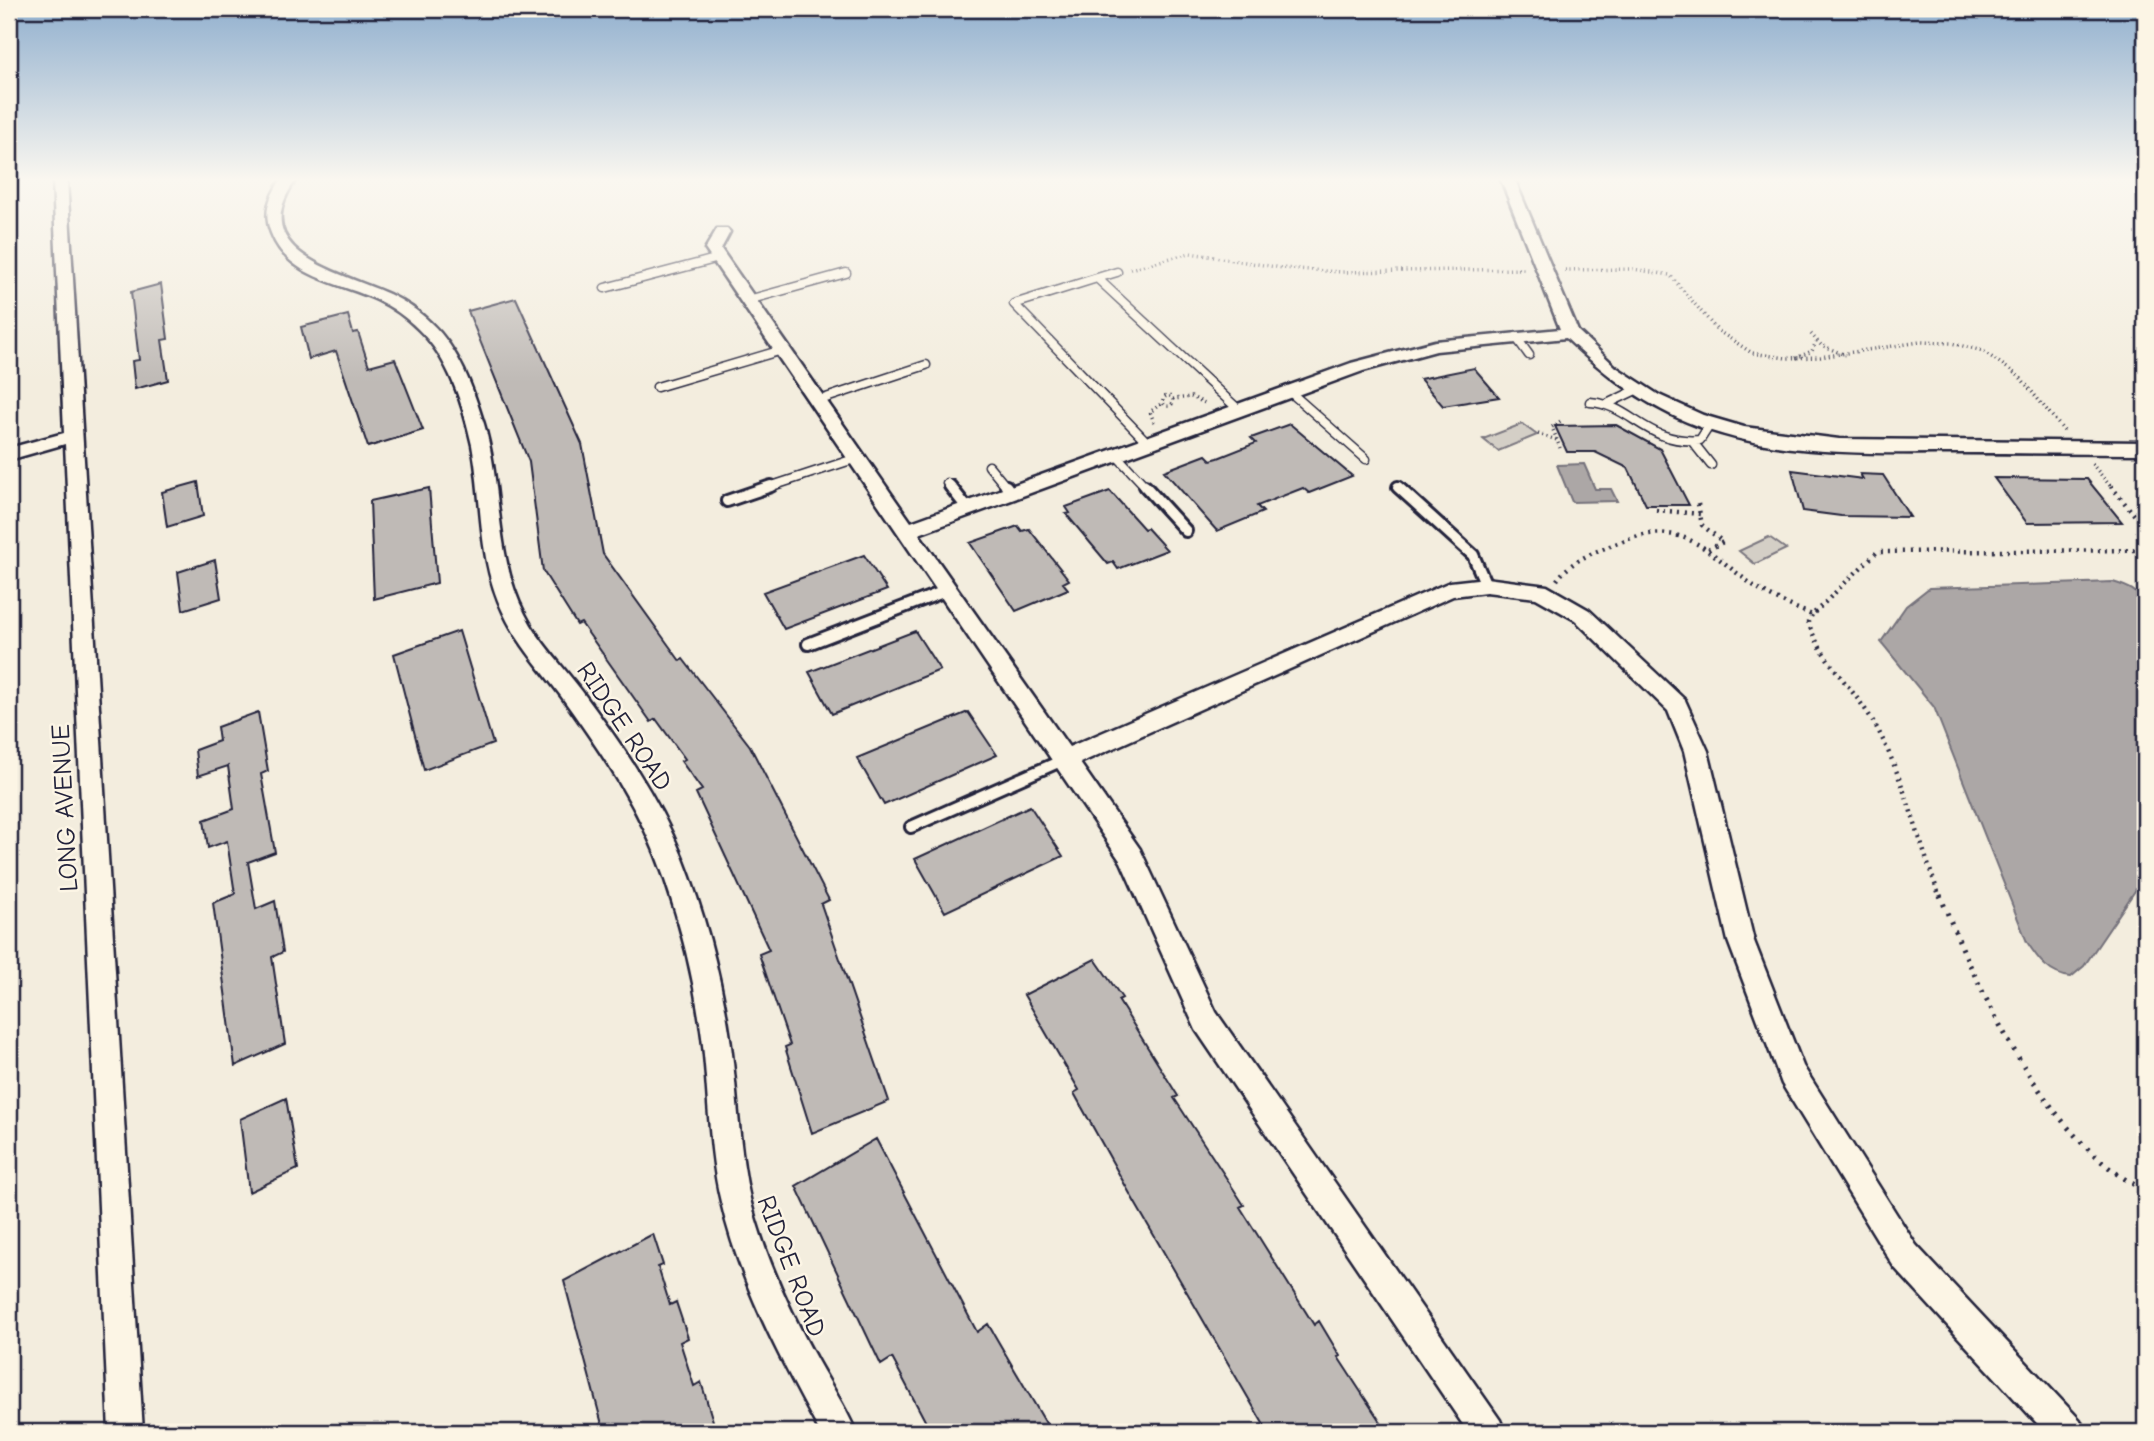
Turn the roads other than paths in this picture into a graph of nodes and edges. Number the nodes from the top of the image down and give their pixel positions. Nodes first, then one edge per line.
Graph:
1 (63, 247) edge
2 (287, 247) edge
3 (714, 247) edge
4 (1535, 247) edge
5 (719, 258) junction
6 (1116, 272) road end
7 (846, 273) dead end
8 (1097, 278) junction
9 (605, 288) dead end
10 (748, 300) junction
11 (1570, 333) junction
12 (782, 350) junction
13 (926, 365) dead end
14 (657, 387) dead end
15 (1289, 391) junction
16 (1634, 391) junction
17 (817, 401) junction
18 (1590, 402) dead end
19 (1609, 403) junction
20 (1238, 410) junction
21 (1710, 423) junction
22 (1151, 433) junction
23 (73, 436) junction
24 (1692, 441) junction
25 (2145, 448) edge
26 (9, 454) edge
27 (1116, 455) junction
28 (857, 458) junction
29 (1366, 459) dead end
30 (1711, 465) dead end
31 (989, 466) dead end
32 (947, 483) dead end
33 (1398, 486) dead end
34 (1011, 493) junction
35 (727, 501) dead end
36 (968, 509) junction
37 (907, 531) junction
38 (1186, 531) dead end
39 (1486, 585) junction
40 (948, 590) junction
41 (808, 644) dead end
42 (1063, 760) junction
43 (911, 827) dead end
44 (126, 1432) edge
45 (839, 1432) edge
46 (1488, 1432) edge
47 (2068, 1432) edge

1 - 23 street, LONG AVENUE
2 - 45 street, RIDGE ROAD
3 - 5 street
4 - 11 street
5 - 9 lane
5 - 10 street
6 - 8 lane
7 - 10 lane
8 - 20 lane
8 - 22 lane
10 - 12 street
11 - 15 street
11 - 16 street
12 - 14 lane
12 - 17 street
13 - 17 lane
15 - 20 street
15 - 29 lane
16 - 19 lane
16 - 21 street
17 - 28 street
18 - 19 lane
19 - 24 lane
20 - 22 street
21 - 24 lane
21 - 25 street
22 - 27 street
23 - 26 street
23 - 44 street, LONG AVENUE
24 - 30 lane
27 - 34 street
27 - 38 lane
28 - 35 lane
28 - 37 street
31 - 34 lane
32 - 36 lane
33 - 39 lane
34 - 36 street
36 - 37 street
37 - 40 street
39 - 42 street
39 - 47 street
40 - 41 lane
40 - 42 street
42 - 43 lane
42 - 46 street

